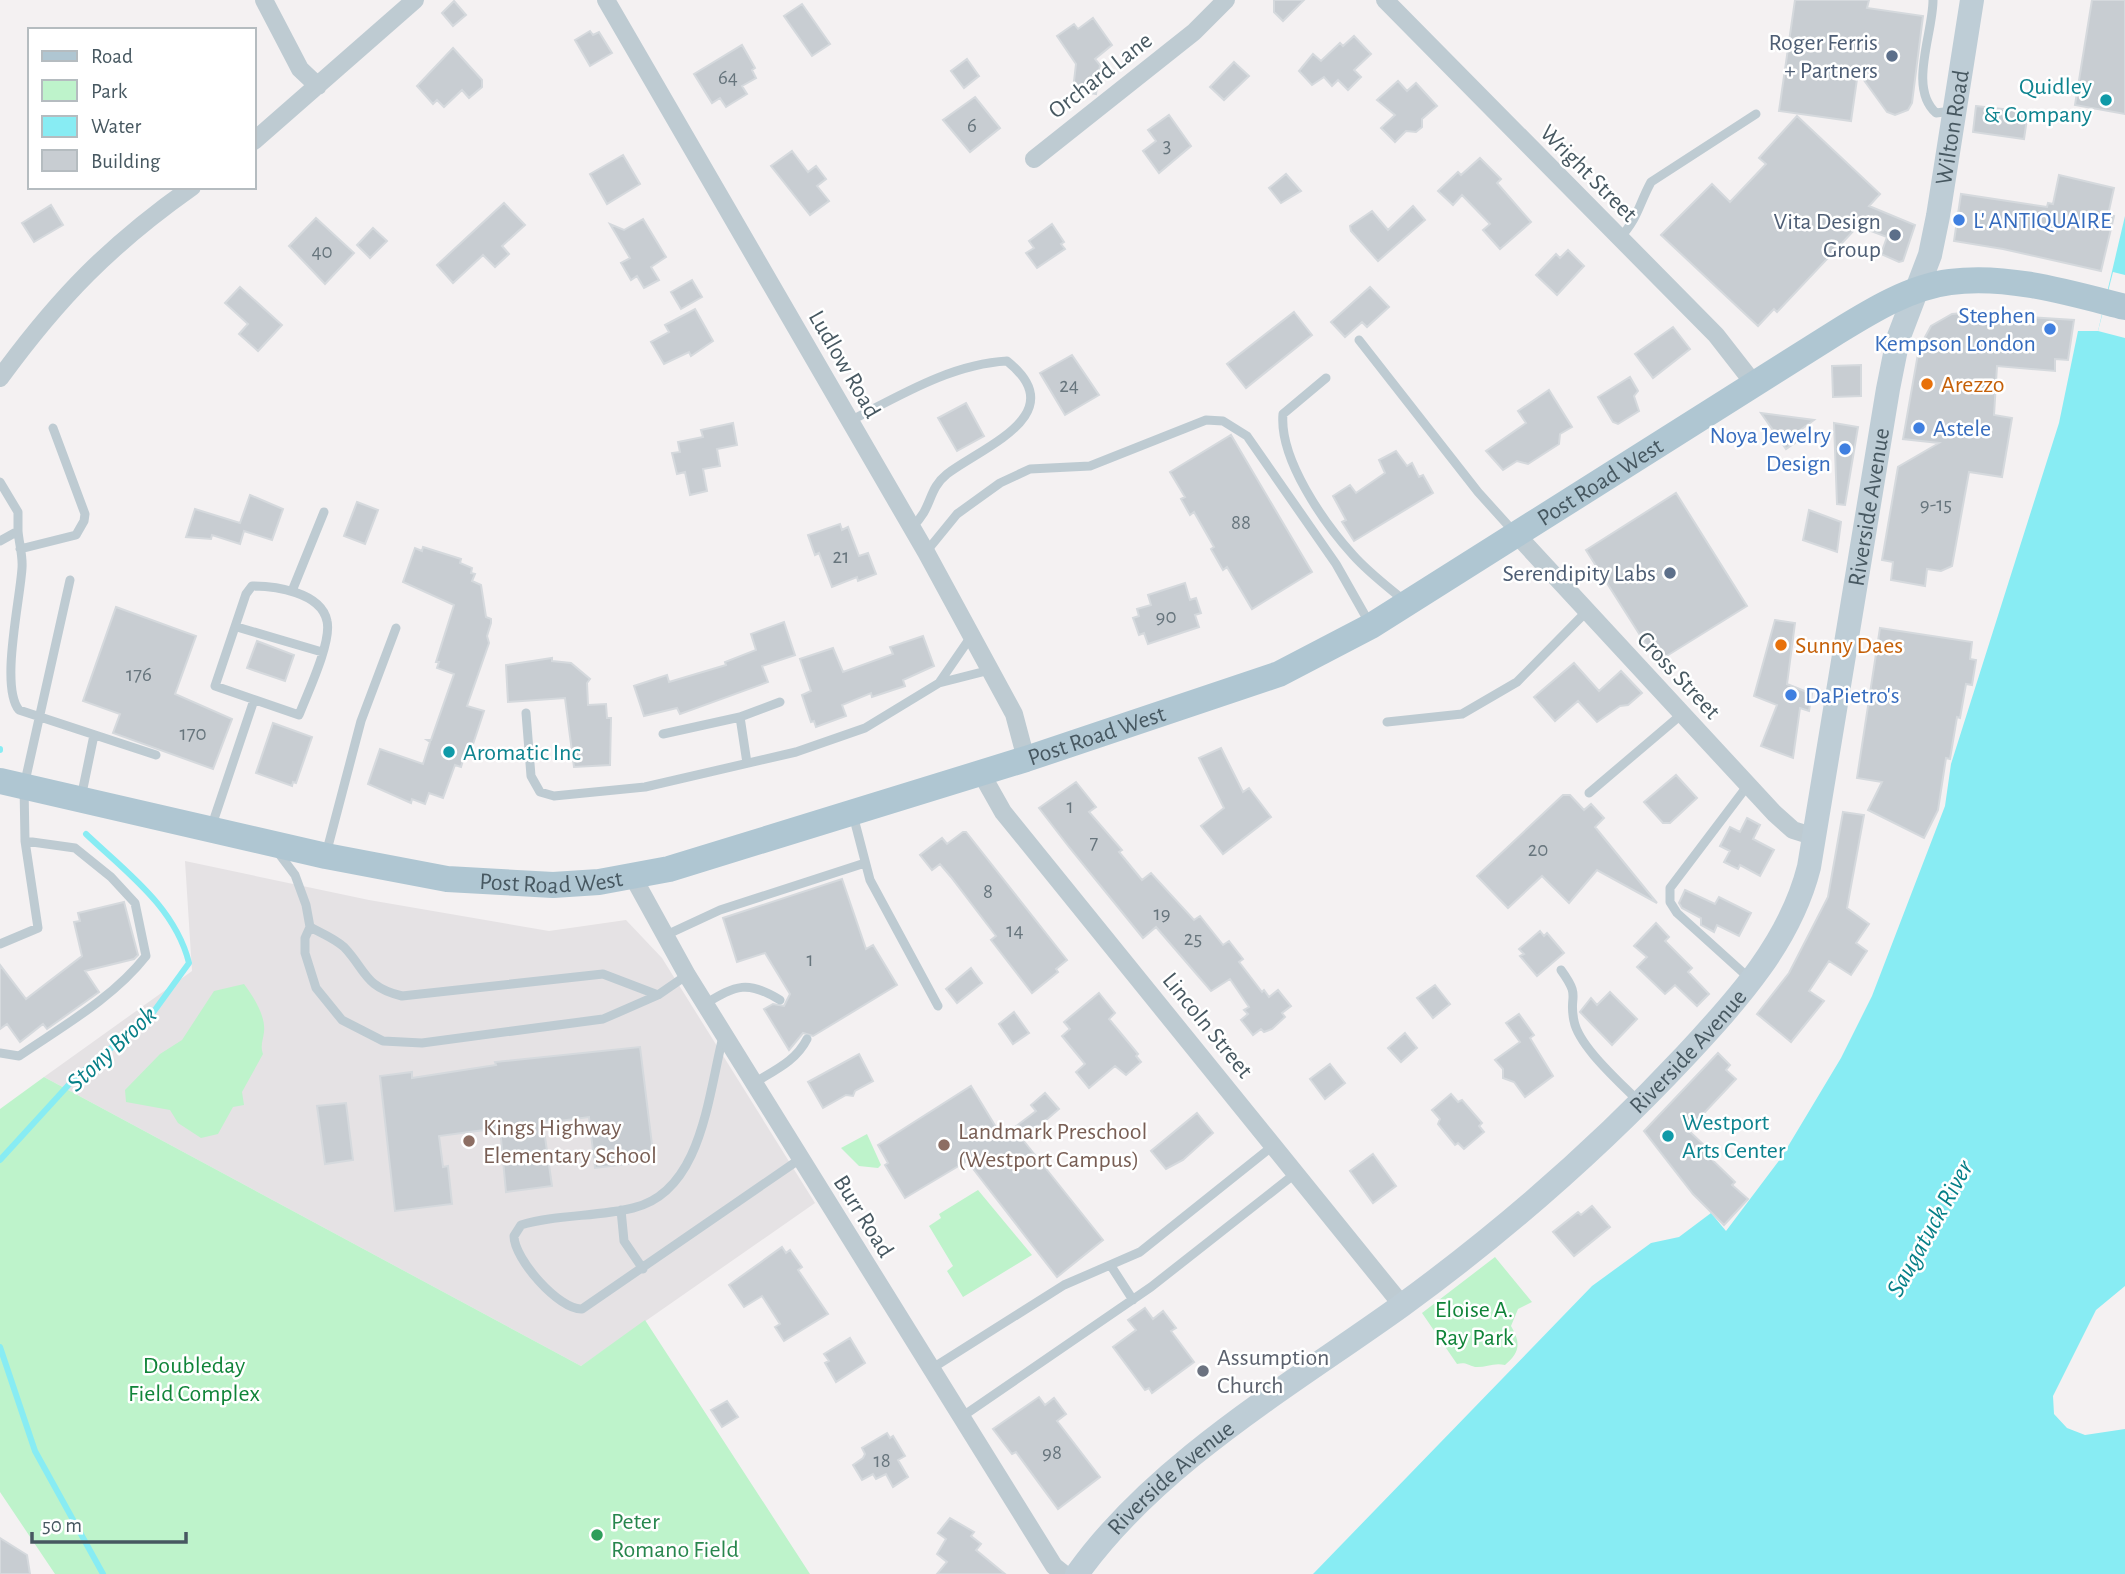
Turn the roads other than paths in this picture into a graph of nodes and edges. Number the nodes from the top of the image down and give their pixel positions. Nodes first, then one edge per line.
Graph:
1 (264, 0) edge
2 (606, 0) edge
3 (1226, 0) edge
4 (1385, 0) edge
5 (1933, 0) edge
6 (1972, 0) edge
7 (412, 1) edge
8 (318, 86) junction
9 (1954, 111) junction
10 (1756, 114) dead end
11 (256, 139) edge
12 (1034, 159) dead end
13 (189, 189) edge
14 (1619, 239) junction
15 (1914, 293) junction
16 (2115, 304) edge
17 (1359, 340) dead end
18 (0, 378) edge
19 (1326, 379) dead end
20 (1755, 384) junction
21 (850, 421) junction
22 (53, 428) dead end
23 (0, 482) edge
24 (324, 512) dead end
25 (912, 527) junction
26 (18, 531) junction
27 (1516, 534) junction
28 (0, 541) edge
29 (20, 549) junction
30 (926, 552) junction
31 (70, 580) dead end
32 (292, 591) junction
33 (1407, 603) junction
34 (1587, 611) junction
35 (1371, 626) junction
36 (237, 627) junction
37 (396, 628) dead end
38 (972, 635) junction
39 (322, 652) junction
40 (990, 670) junction
41 (939, 683) junction
42 (254, 700) junction
43 (780, 702) dead end
44 (526, 713) dead end
45 (1682, 714) junction
46 (40, 716) junction
47 (740, 717) junction
48 (1387, 722) dead end
49 (94, 734) junction
50 (663, 734) dead end
51 (156, 755) dead end
52 (1027, 759) junction
53 (747, 763) junction
54 (981, 773) junction
55 (12, 784) edge
56 (1748, 785) junction
57 (1589, 793) dead end
58 (81, 799) junction
59 (853, 813) junction
60 (210, 829) junction
61 (1815, 837) junction
62 (25, 841) junction
63 (272, 844) junction
64 (326, 856) junction
65 (865, 863) junction
66 (633, 877) junction
67 (310, 927) junction
68 (664, 936) junction
69 (0, 944) edge
70 (1560, 970) dead end
71 (687, 975) junction
72 (1751, 980) junction
73 (658, 995) junction
74 (780, 1000) dead end
75 (705, 1003) junction
76 (938, 1006) dead end
77 (724, 1032) junction
78 (807, 1039) dead end
79 (0, 1053) edge
80 (754, 1083) junction
81 (1640, 1104) junction
82 (1274, 1145) junction
83 (800, 1159) junction
84 (1296, 1172) junction
85 (621, 1210) junction
86 (1111, 1266) junction
87 (643, 1269) junction
88 (1133, 1300) junction
89 (1402, 1305) junction
90 (930, 1369) junction
91 (960, 1418) junction
92 (1064, 1574) edge
93 (1077, 1574) edge

1 - 8 street
2 - 21 street, Ludlow Road
3 - 12 street, Orchard Lane
4 - 14 street, Wright Street
5 - 9 lane
6 - 9 main road, Wilton Road
7 - 8 street
8 - 11 street
9 - 15 main road, Wilton Road
10 - 14 lane
13 - 18 street
14 - 20 street, Wright Street
15 - 16 main road, Post Road West
15 - 20 main road, Post Road West
15 - 61 main road, Riverside Avenue
17 - 27 lane
19 - 33 lane
20 - 27 main road, Post Road West
21 - 25 street, Ludlow Road
21 - 25 lane
22 - 29 lane
23 - 26 lane
24 - 32 lane
25 - 30 street, Ludlow Road
26 - 28 lane
26 - 29 lane
27 - 33 main road, Post Road West
27 - 34 street, Cross Street
29 - 46 lane
30 - 35 lane
30 - 38 street, Ludlow Road
31 - 46 lane
32 - 36 lane
32 - 39 lane
33 - 35 main road, Post Road West
34 - 45 street, Cross Street
34 - 48 lane
35 - 52 main road, Post Road West
36 - 39 lane
36 - 42 lane
37 - 64 lane
38 - 40 street, Ludlow Road
38 - 41 lane
39 - 42 lane
40 - 41 lane
40 - 52 street, Ludlow Road
41 - 53 lane
42 - 60 lane
43 - 47 lane
44 - 53 lane
45 - 56 street, Cross Street
45 - 57 lane
46 - 49 lane
46 - 55 lane
47 - 50 lane
47 - 53 lane
49 - 51 lane
49 - 58 lane
52 - 54 main road, Post Road West
54 - 59 main road, Post Road West
54 - 82 street, Lincoln Street
55 - 58 main road, Post Road West
55 - 62 lane
56 - 61 street, Cross Street
56 - 72 lane
58 - 60 main road, Post Road West
59 - 65 lane
59 - 66 main road, Post Road West
60 - 63 main road, Post Road West
61 - 72 main road, Riverside Avenue
62 - 69 lane
62 - 79 lane
63 - 64 main road, Post Road West
63 - 67 lane
64 - 66 main road, Post Road West
65 - 68 lane
65 - 76 lane
66 - 68 street, Burr Road
67 - 73 lane
67 - 73 lane
68 - 71 street, Burr Road
70 - 81 lane
71 - 73 lane
71 - 75 street, Burr Road
72 - 81 main road, Riverside Avenue
74 - 75 lane
75 - 77 street, Burr Road
77 - 80 street, Burr Road
77 - 85 lane
78 - 80 lane
80 - 83 street, Burr Road
81 - 89 main road, Riverside Avenue
82 - 84 street, Lincoln Street
82 - 86 lane
83 - 87 lane
83 - 90 street, Burr Road
84 - 88 lane
84 - 89 street, Lincoln Street
85 - 87 lane
85 - 87 lane
86 - 88 lane
86 - 90 lane
88 - 91 lane
89 - 93 main road, Riverside Avenue
90 - 91 street, Burr Road
91 - 92 street, Burr Road

